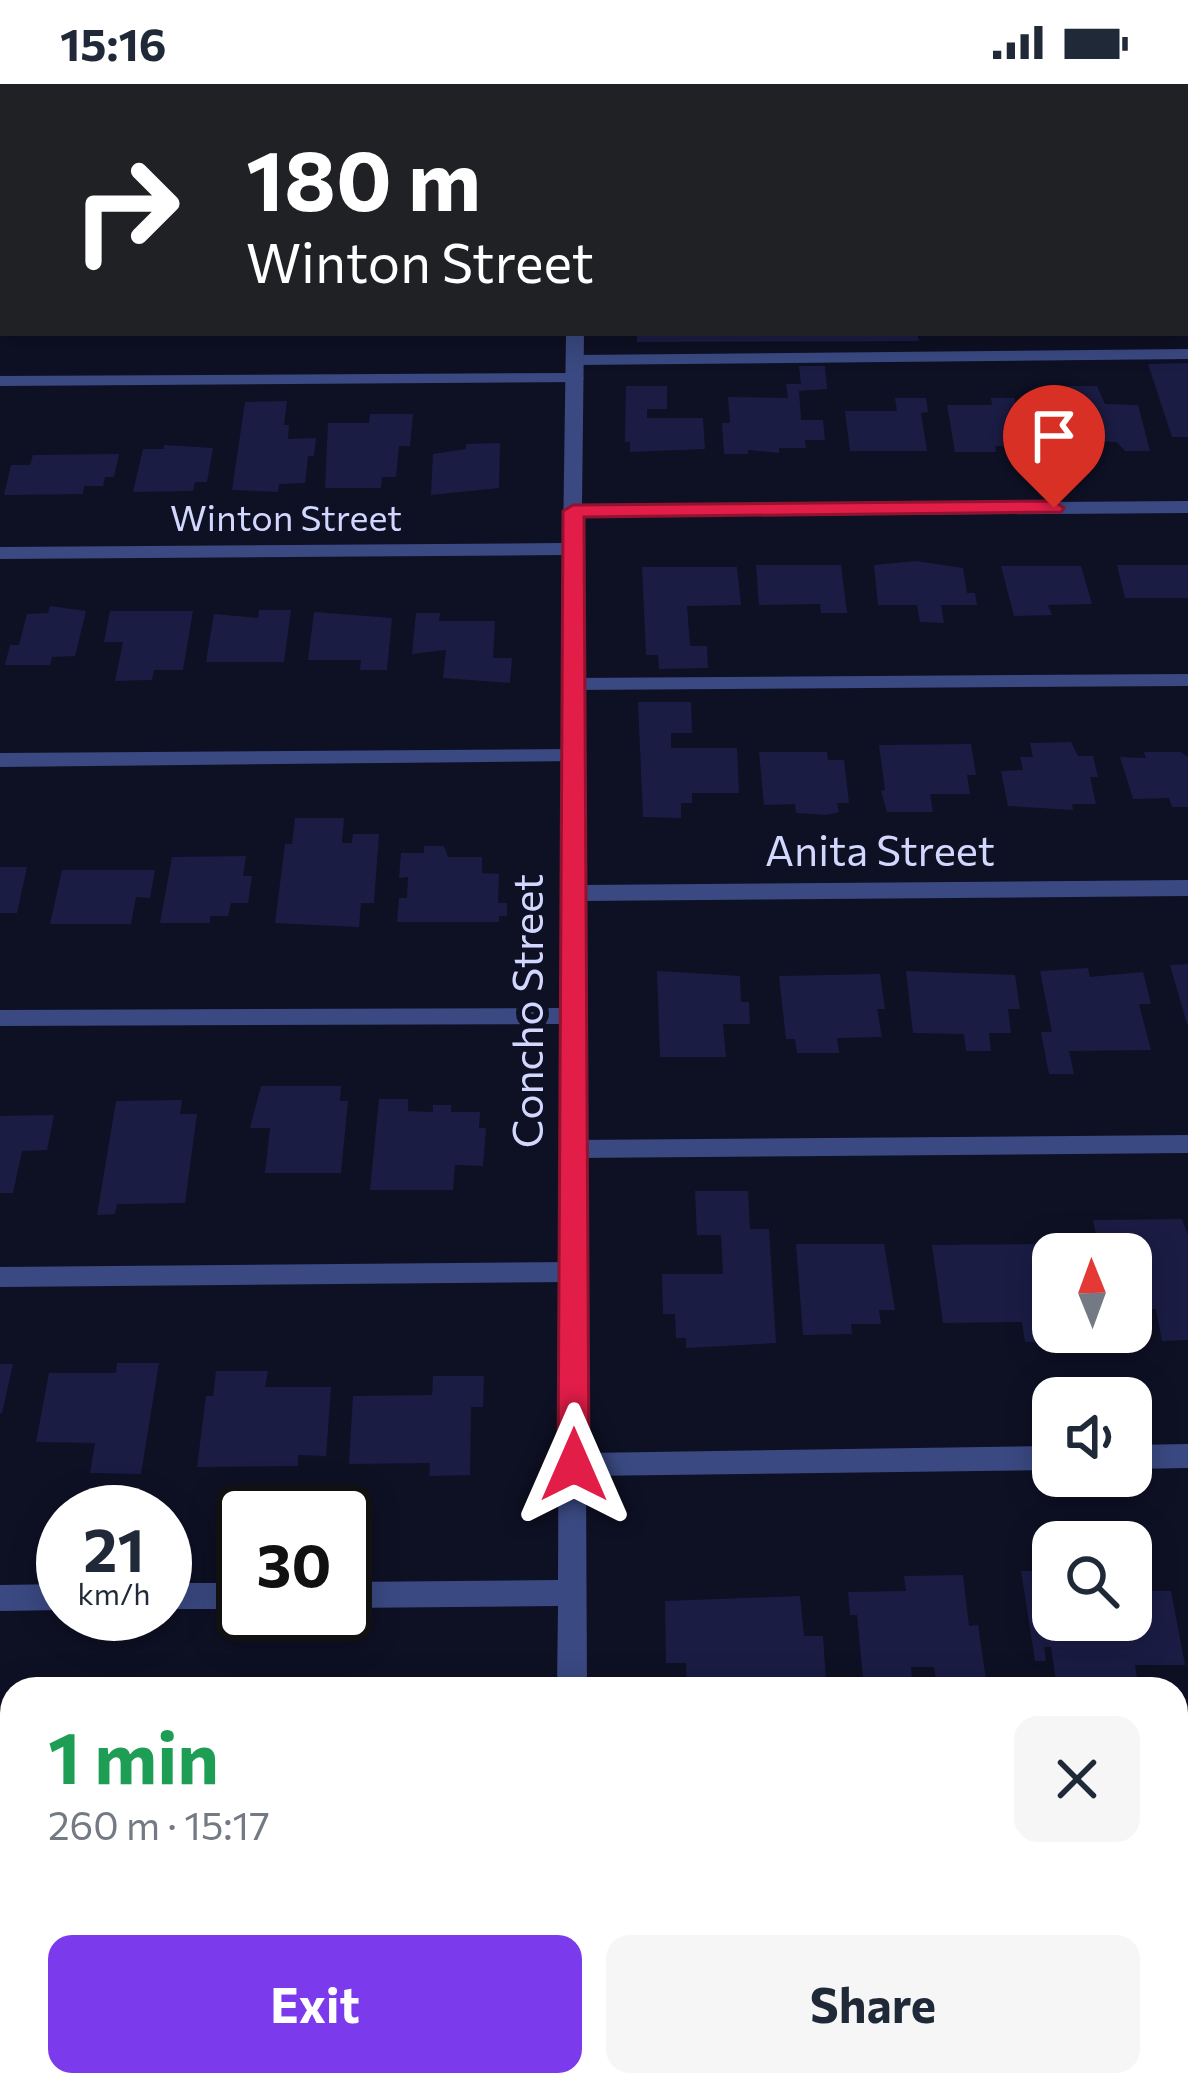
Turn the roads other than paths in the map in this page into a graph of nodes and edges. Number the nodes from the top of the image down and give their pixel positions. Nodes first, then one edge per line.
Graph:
1 (575, 336) edge
2 (1188, 354) edge
3 (575, 369) junction
4 (0, 381) edge
5 (1188, 507) edge
6 (573, 511) junction
7 (572, 549) junction
8 (0, 553) edge
9 (1188, 680) edge
10 (571, 684) junction
11 (572, 756) junction
12 (0, 760) edge
13 (1188, 887) edge
14 (572, 893) junction
15 (574, 1016) junction
16 (0, 1018) edge
17 (1188, 1144) edge
18 (573, 1149) junction
19 (574, 1272) junction
20 (0, 1276) edge
21 (1188, 1456) edge
22 (1152, 1457) edge
23 (1032, 1458) edge
24 (574, 1465) junction
25 (571, 1593) junction
26 (372, 1595) edge
27 (36, 1597) edge
28 (0, 1598) edge
29 (572, 1677) edge

1 - 3 street, Concho Street
2 - 3 street
3 - 4 street
3 - 6 street, Concho Street
5 - 6 street
6 - 7 street, Concho Street
7 - 8 street, Winton Street
7 - 10 street, Concho Street
9 - 10 street
10 - 11 street, Concho Street
11 - 12 street
11 - 14 street, Concho Street
13 - 14 street, Anita Street
14 - 15 street, Concho Street
15 - 16 street
15 - 18 street, Concho Street
17 - 18 street
18 - 19 street, Concho Street
19 - 20 street
19 - 24 street, Concho Street
21 - 22 street
23 - 24 street
24 - 25 street, Concho Street
25 - 26 street
25 - 29 street, Concho Street
27 - 28 street

